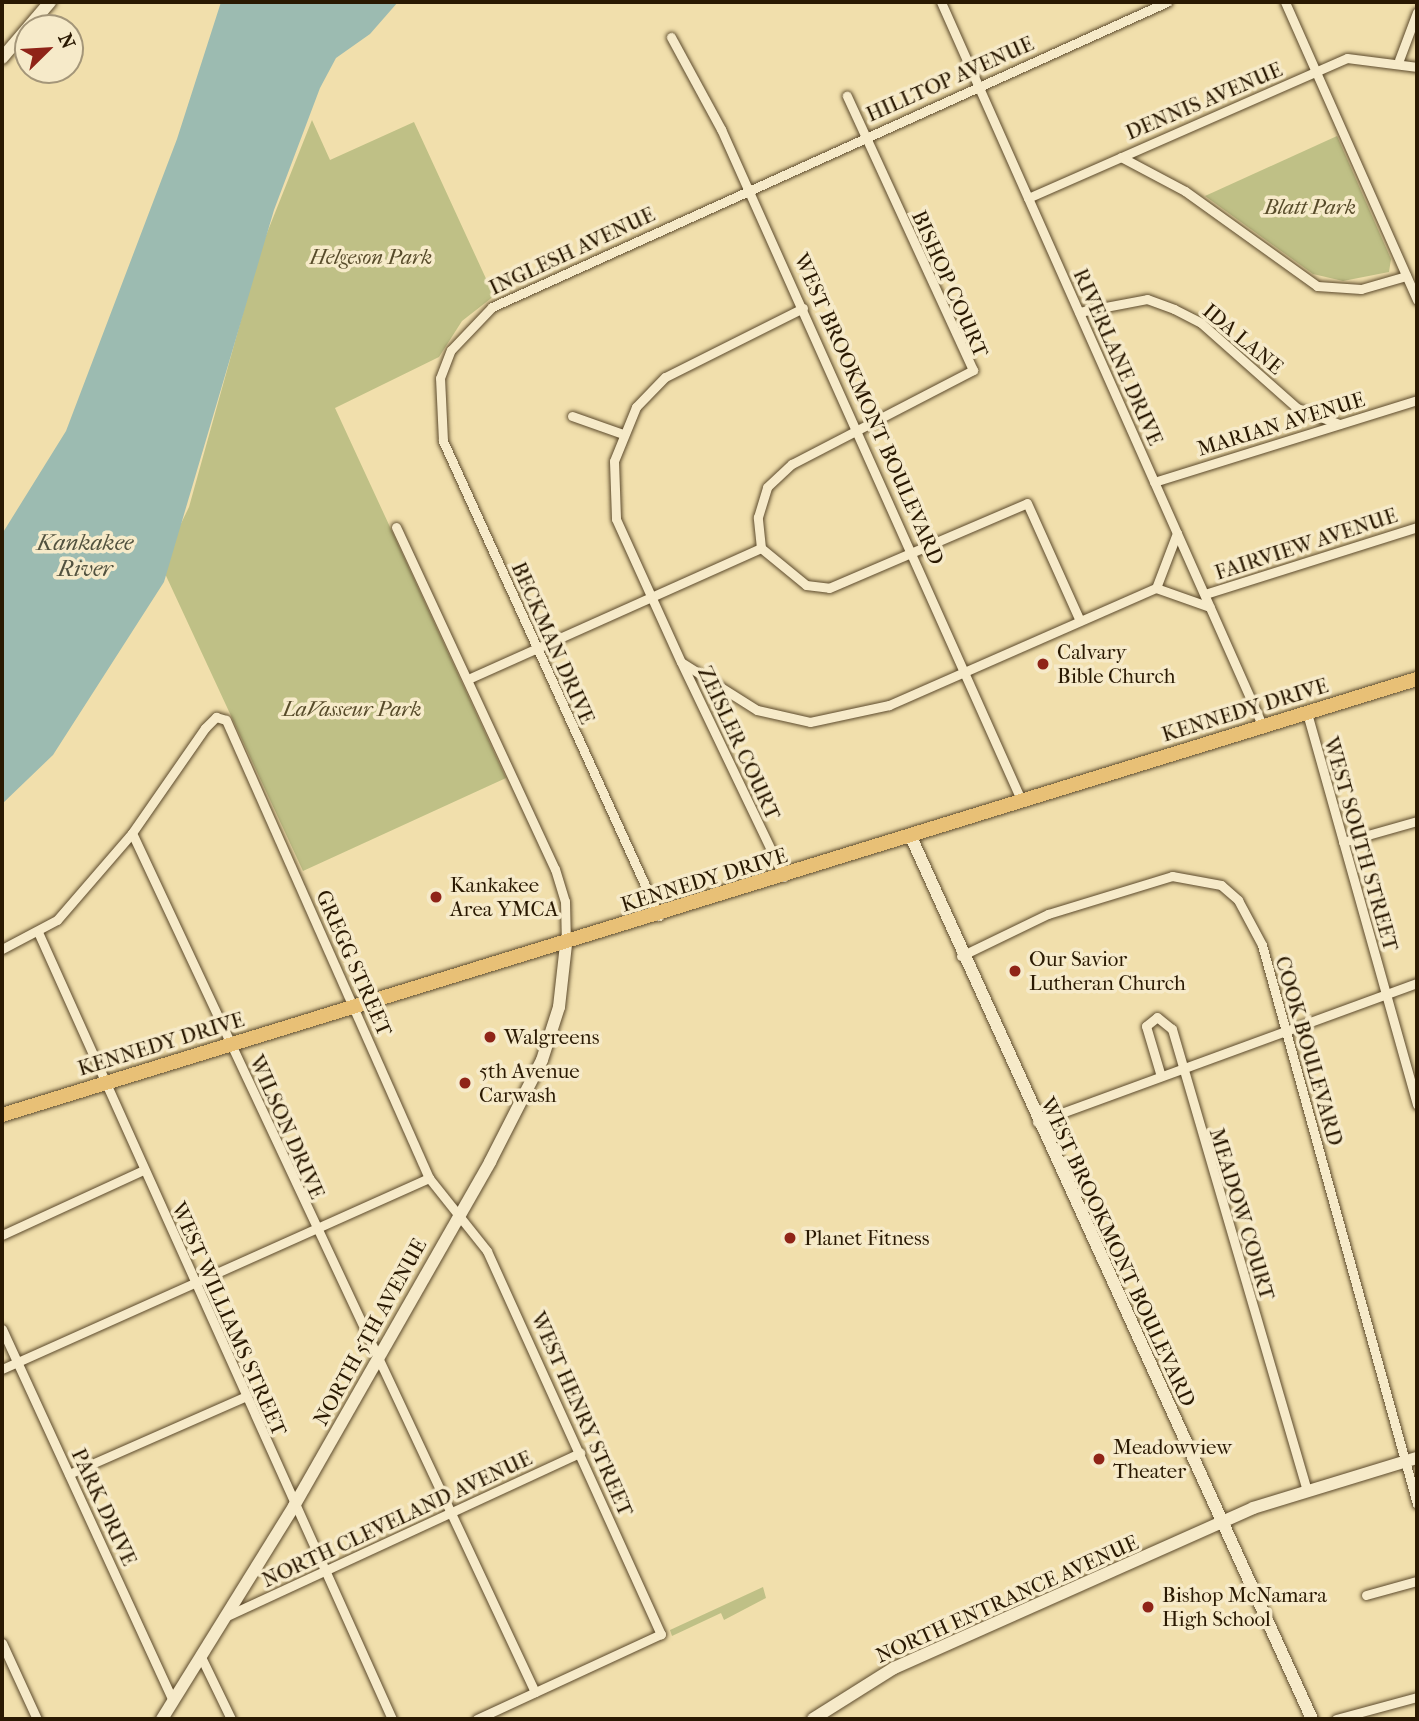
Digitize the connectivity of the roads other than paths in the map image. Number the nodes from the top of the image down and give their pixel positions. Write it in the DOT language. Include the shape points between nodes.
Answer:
graph roads {
  1 [pos="50,2"];
  2 [pos="941,2"];
  3 [pos="1167,2"];
  4 [pos="1284,2"];
  5 [pos="1417,12"];
  6 [pos="671,37"];
  7 [pos="2,58"];
  8 [pos="1399,60"];
  9 [pos="1417,67"];
  10 [pos="1316,72"];
  11 [pos="978,85"];
  12 [pos="847,96"];
  13 [pos="864,136"];
  14 [pos="1121,156"];
  15 [pos="749,190"];
  16 [pos="1028,198"];
  17 [pos="1406,276"];
  18 [pos="1417,300"];
  19 [pos="803,308"];
  20 [pos="1079,312"];
  21 [pos="440,378"];
  22 [pos="1417,400"];
  23 [pos="572,416"];
  24 [pos="1339,424"];
  25 [pos="858,429"];
  26 [pos="623,434"];
  27 [pos="1154,482"];
  28 [pos="396,527"];
  29 [pos="1417,527"];
  30 [pos="1177,533"];
  31 [pos="761,548"];
  32 [pos="912,551"];
  33 [pos="1156,588"];
  34 [pos="1205,594"];
  35 [pos="650,597"];
  36 [pos="1210,607"];
  37 [pos="1080,621"];
  38 [pos="536,647"];
  39 [pos="681,662"];
  40 [pos="967,671"];
  41 [pos="468,679"];
  42 [pos="1417,679"];
  43 [pos="1307,713"];
  44 [pos="1264,727"];
  45 [pos="1022,802"];
  46 [pos="1417,821"];
  47 [pos="132,832"];
  48 [pos="911,837"];
  49 [pos="1343,842"];
  50 [pos="784,877"];
  51 [pos="659,916"];
  52 [pos="38,932"];
  53 [pos="566,945"];
  54 [pos="2,949"];
  55 [pos="961,956"];
  56 [pos="1417,984"];
  57 [pos="1385,993"];
  58 [pos="355,1005"];
  59 [pos="1285,1027"];
  60 [pos="230,1045"];
  61 [pos="1180,1065"];
  62 [pos="1160,1073"];
  63 [pos="104,1083"];
  64 [pos="1417,1105"];
  65 [pos="2,1115"];
  66 [pos="1037,1122"];
  67 [pos="143,1170"];
  68 [pos="429,1178"];
  69 [pos="459,1214"];
  70 [pos="314,1231"];
  71 [pos="2,1235"];
  72 [pos="193,1283"];
  73 [pos="2,1329"];
  74 [pos="378,1356"];
  75 [pos="17,1362"];
  76 [pos="2,1369"];
  77 [pos="244,1397"];
  78 [pos="580,1453"];
  79 [pos="1417,1458"];
  80 [pos="1404,1461"];
  81 [pos="69,1474"];
  82 [pos="1307,1490"];
  83 [pos="1417,1504"];
  84 [pos="294,1506"];
  85 [pos="452,1513"];
  86 [pos="1221,1522"];
  87 [pos="325,1572"];
  88 [pos="1417,1581"];
  89 [pos="1366,1595"];
  90 [pos="229,1615"];
  91 [pos="2,1643"];
  92 [pos="202,1659"];
  93 [pos="535,1692"];
  94 [pos="1417,1697"];
  95 [pos="173,1700"];
  96 [pos="37,1719"];
  97 [pos="162,1719"];
  98 [pos="231,1719"];
  99 [pos="392,1719"];
  100 [pos="477,1719"];
  101 [pos="813,1719"];
  102 [pos="1312,1719"];
  103 [pos="1336,1719"];
  1 -- 7 [label="main road"];
  2 -- 11 [label="street, RIVERLANE DRIVE"];
  3 -- 11 [label="street, HILLTOP AVENUE"];
  4 -- 10 [label="street"];
  5 -- 8 [label="street"];
  6 -- 15 [label="street, WEST BROOKMONT BOULEVARD"];
  8 -- 9 [label="street, DENNIS AVENUE"];
  8 -- 10 [label="street, DENNIS AVENUE" via="1347,58"];
  10 -- 14 [label="street, DENNIS AVENUE"];
  10 -- 17 [label="street"];
  11 -- 13 [label="street, HILLTOP AVENUE"];
  11 -- 16 [label="street, RIVERLANE DRIVE"];
  12 -- 13 [label="street, BISHOP COURT"];
  13 -- 15 [label="street, HILLTOP AVENUE"];
  13 -- 25 [label="street, BISHOP COURT" via="973,370"];
  14 -- 16 [label="street, DENNIS AVENUE"];
  14 -- 17 [label="street" via="1163,177 1317,286 1361,289"];
  15 -- 19 [label="street, WEST BROOKMONT BOULEVARD"];
  15 -- 21 [label="street, INGLESH AVENUE" via="492,307 467,326"];
  16 -- 20 [label="street, RIVERLANE DRIVE"];
  17 -- 18 [label="street"];
  19 -- 25 [label="street, WEST BROOKMONT BOULEVARD"];
  19 -- 26 [label="street" via="665,377"];
  20 -- 24 [label="street, IDA LANE" via="1147,299 1174,309 1201,323 1297,408"];
  20 -- 27 [label="street, RIVERLANE DRIVE"];
  21 -- 38 [label="street, BECKMAN DRIVE" via="443,441"];
  22 -- 24 [label="street, MARIAN AVENUE"];
  23 -- 26 [label="street"];
  24 -- 27 [label="street, MARIAN AVENUE"];
  25 -- 31 [label="street" via="792,464 767,487 758,517"];
  25 -- 32 [label="street, WEST BROOKMONT BOULEVARD"];
  26 -- 35 [label="street, ZEISLER COURT" via="614,461 616,519"];
  27 -- 30 [label="street, RIVERLANE DRIVE"];
  28 -- 41 [label="street"];
  29 -- 34 [label="street, FAIRVIEW AVENUE"];
  30 -- 33 [label="street"];
  30 -- 34 [label="street, RIVERLANE DRIVE"];
  31 -- 32 [label="street" via="806,585 829,588"];
  31 -- 35 [label="street"];
  32 -- 37 [label="street" via="1027,503"];
  32 -- 40 [label="street, WEST BROOKMONT BOULEVARD"];
  33 -- 36 [label="street, FAIRVIEW AVENUE"];
  33 -- 37 [label="street"];
  34 -- 36 [label="street, RIVERLANE DRIVE"];
  35 -- 38 [label="street"];
  35 -- 39 [label="street, ZEISLER COURT"];
  36 -- 44 [label="street, RIVERLANE DRIVE"];
  37 -- 40 [label="street"];
  38 -- 41 [label="street"];
  38 -- 51 [label="street, BECKMAN DRIVE"];
  39 -- 40 [label="street" via="757,710 810,722 889,705"];
  39 -- 50 [label="street, ZEISLER COURT"];
  40 -- 45 [label="street, WEST BROOKMONT BOULEVARD"];
  41 -- 53 [label="street" via="562,885"];
  42 -- 43 [label="main road, KENNEDY DRIVE"];
  43 -- 44 [label="main road, KENNEDY DRIVE"];
  43 -- 49 [label="street, WEST SOUTH STREET"];
  44 -- 45 [label="main road, KENNEDY DRIVE"];
  45 -- 48 [label="main road, KENNEDY DRIVE"];
  46 -- 49 [label="street"];
  47 -- 52 [label="street" via="88,887"];
  47 -- 58 [label="street, GREGG STREET" via="205,728 216,717 226,720"];
  47 -- 60 [label="street, WILSON DRIVE"];
  48 -- 50 [label="main road, KENNEDY DRIVE"];
  48 -- 55 [label="main road, WEST BROOKMONT BOULEVARD"];
  49 -- 57 [label="street, WEST SOUTH STREET"];
  50 -- 51 [label="main road, KENNEDY DRIVE"];
  51 -- 53 [label="main road, KENNEDY DRIVE"];
  52 -- 54 [label="street"];
  52 -- 63 [label="street, WEST WILLIAMS STREET"];
  53 -- 58 [label="main road, KENNEDY DRIVE"];
  53 -- 69 [label="main road, NORTH 5TH AVENUE" via="559,1007 542,1060"];
  55 -- 59 [label="street, COOK BOULEVARD" via="1106,893 1172,876 1197,879 1221,885 1251,921"];
  55 -- 66 [label="main road, WEST BROOKMONT BOULEVARD"];
  56 -- 57 [label="street"];
  57 -- 59 [label="street"];
  57 -- 64 [label="street, WEST SOUTH STREET"];
  58 -- 60 [label="main road, KENNEDY DRIVE"];
  58 -- 68 [label="street, GREGG STREET"];
  59 -- 61 [label="street"];
  59 -- 80 [label="street, COOK BOULEVARD"];
  60 -- 63 [label="main road, KENNEDY DRIVE"];
  60 -- 70 [label="street, WILSON DRIVE"];
  61 -- 62 [label="street"];
  61 -- 62 [label="street, MEADOW COURT" via="1172,1029 1157,1017 1146,1026"];
  61 -- 82 [label="street, MEADOW COURT"];
  62 -- 66 [label="street"];
  63 -- 65 [label="main road, KENNEDY DRIVE"];
  63 -- 67 [label="street, WEST WILLIAMS STREET"];
  66 -- 86 [label="main road, WEST BROOKMONT BOULEVARD"];
  67 -- 71 [label="street"];
  67 -- 72 [label="street, WEST WILLIAMS STREET"];
  68 -- 69 [label="street, GREGG STREET"];
  68 -- 70 [label="street"];
  69 -- 74 [label="main road, NORTH 5TH AVENUE"];
  69 -- 78 [label="street, WEST HENRY STREET" via="487,1251"];
  70 -- 72 [label="street"];
  70 -- 74 [label="street, WILSON DRIVE"];
  72 -- 75 [label="street"];
  72 -- 77 [label="street, WEST WILLIAMS STREET"];
  73 -- 75 [label="street, PARK DRIVE"];
  74 -- 84 [label="main road, NORTH 5TH AVENUE"];
  74 -- 85 [label="street, WILSON DRIVE"];
  75 -- 76 [label="street"];
  75 -- 81 [label="street, PARK DRIVE"];
  77 -- 81 [label="street"];
  77 -- 84 [label="street, WEST WILLIAMS STREET"];
  78 -- 85 [label="street, NORTH CLEVELAND AVENUE"];
  78 -- 93 [label="street, WEST HENRY STREET" via="661,1634"];
  79 -- 80 [label="main road, NORTH ENTRANCE AVENUE"];
  80 -- 82 [label="main road, NORTH ENTRANCE AVENUE"];
  80 -- 83 [label="street, COOK BOULEVARD"];
  81 -- 95 [label="street, PARK DRIVE"];
  82 -- 86 [label="main road, NORTH ENTRANCE AVENUE"];
  84 -- 87 [label="street, WEST WILLIAMS STREET"];
  84 -- 90 [label="main road, NORTH 5TH AVENUE"];
  85 -- 87 [label="street, NORTH CLEVELAND AVENUE"];
  85 -- 93 [label="street, WILSON DRIVE"];
  86 -- 101 [label="main road, NORTH ENTRANCE AVENUE" via="894,1668"];
  86 -- 102 [label="main road, WEST BROOKMONT BOULEVARD"];
  87 -- 90 [label="street, NORTH CLEVELAND AVENUE"];
  87 -- 99 [label="street, WEST WILLIAMS STREET"];
  88 -- 89 [label="street"];
  90 -- 92 [label="main road, NORTH 5TH AVENUE"];
  91 -- 96 [label="street"];
  92 -- 95 [label="main road, NORTH 5TH AVENUE"];
  92 -- 98 [label="street"];
  93 -- 100 [label="street"];
  94 -- 103 [label="street"];
  95 -- 97 [label="main road, NORTH 5TH AVENUE"];
}
